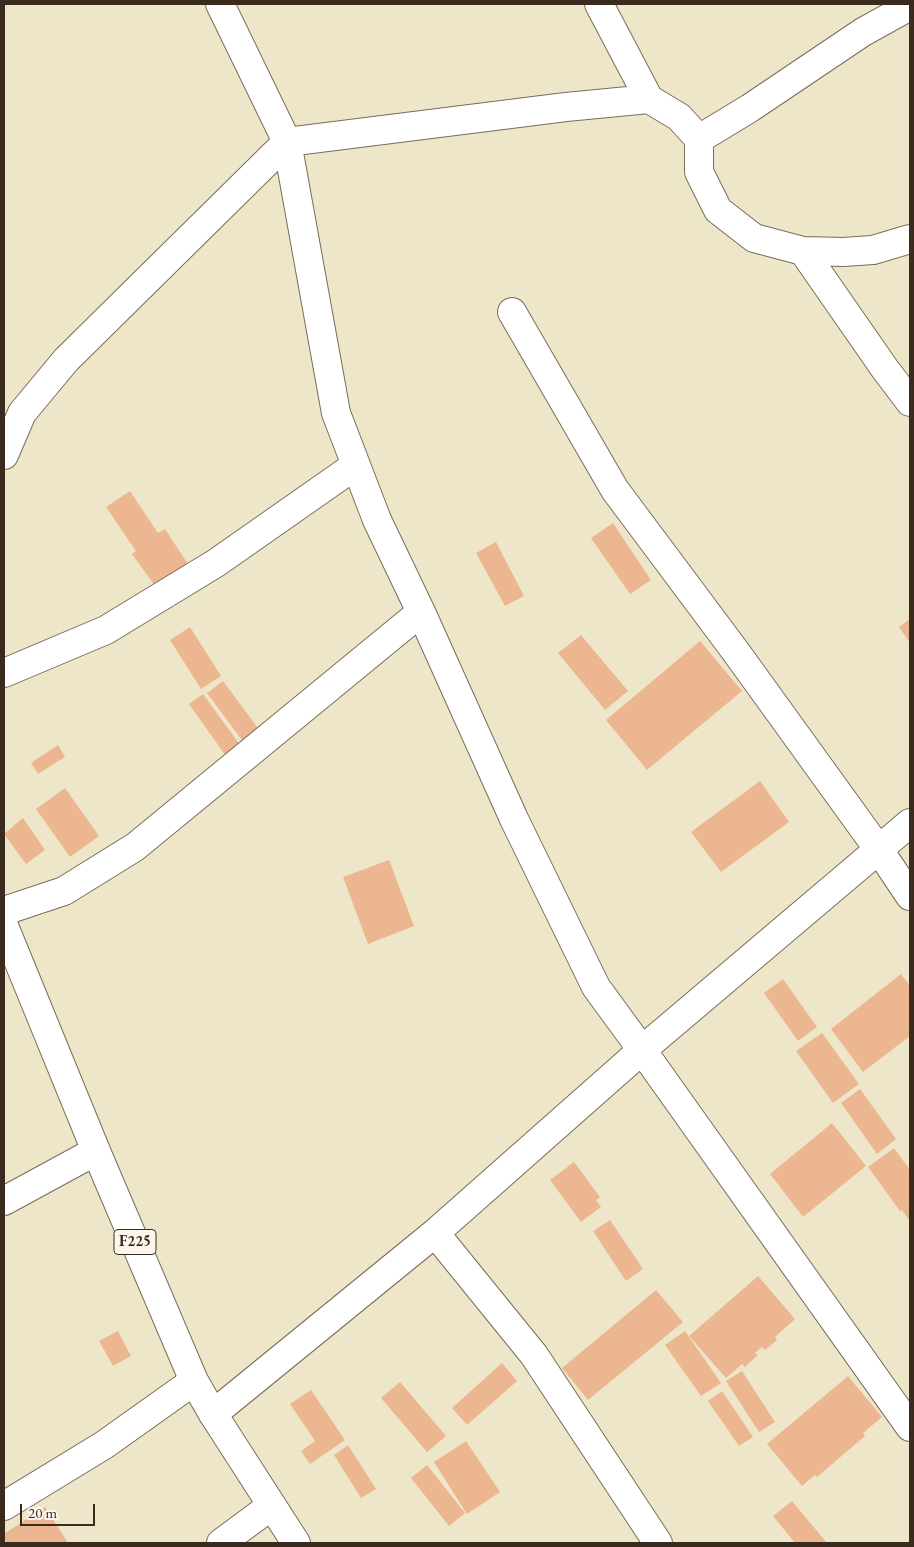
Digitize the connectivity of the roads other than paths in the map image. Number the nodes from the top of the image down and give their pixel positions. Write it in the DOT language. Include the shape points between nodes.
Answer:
graph roads {
  1 [pos="220,4"];
  2 [pos="599,4"];
  3 [pos="910,6"];
  4 [pos="649,99"];
  5 [pos="699,139"];
  6 [pos="287,142"];
  7 [pos="910,239"];
  8 [pos="802,252"];
  9 [pos="512,312"];
  10 [pos="910,402"];
  11 [pos="4,455"];
  12 [pos="356,466"];
  13 [pos="421,612"];
  14 [pos="4,673"];
  15 [pos="910,823"];
  16 [pos="879,850"];
  17 [pos="910,896"];
  18 [pos="4,911"];
  19 [pos="4,926"];
  20 [pos="642,1050"];
  21 [pos="96,1151"];
  22 [pos="4,1201"];
  23 [pos="435,1233"];
  24 [pos="194,1381"];
  25 [pos="213,1414"];
  26 [pos="910,1427"];
  27 [pos="4,1506"];
  28 [pos="271,1506"];
  29 [pos="221,1543"];
  30 [pos="296,1543"];
  31 [pos="658,1543"];
  1 -- 6 [label="street"];
  2 -- 4 [label="street"];
  3 -- 5 [label="street" via="863,32"];
  4 -- 5 [label="street" via="679,117"];
  4 -- 6 [label="street"];
  5 -- 8 [label="street" via="699,172 718,210 754,238"];
  6 -- 11 [label="street" via="66,360 22,413"];
  6 -- 12 [label="street" via="336,413"];
  7 -- 8 [label="street" via="873,250"];
  8 -- 10 [label="street"];
  9 -- 16 [label="street" via="615,490"];
  12 -- 13 [label="street" via="377,520"];
  12 -- 14 [label="street" via="216,563 106,630"];
  13 -- 18 [label="street" via="135,847 64,891"];
  13 -- 20 [label="street" via="514,819 596,987"];
  15 -- 16 [label="street"];
  16 -- 17 [label="street"];
  16 -- 20 [label="street"];
  19 -- 21 [label="street, F225"];
  20 -- 23 [label="street"];
  20 -- 26 [label="street"];
  21 -- 22 [label="street"];
  21 -- 24 [label="street, F225"];
  23 -- 25 [label="street"];
  23 -- 31 [label="street" via="534,1355"];
  24 -- 25 [label="street, F225"];
  24 -- 27 [label="street" via="104,1445"];
  25 -- 28 [label="street, F225"];
  28 -- 29 [label="street"];
  28 -- 30 [label="street, F225"];
}
